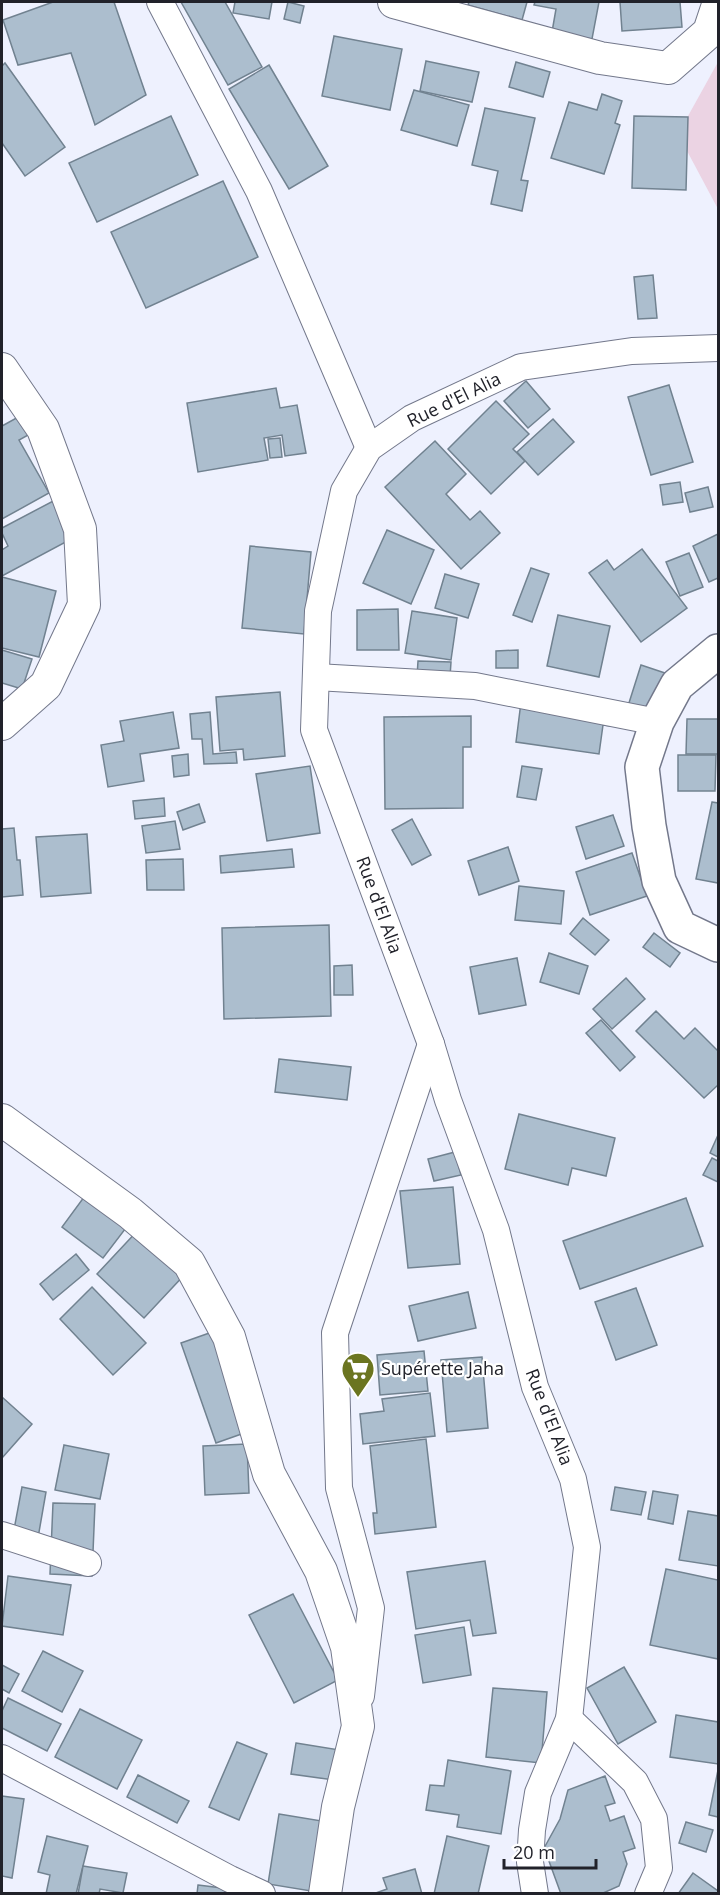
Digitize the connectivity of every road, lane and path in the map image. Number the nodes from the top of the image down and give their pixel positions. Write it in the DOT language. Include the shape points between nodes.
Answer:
graph roads {
  1 [pos="160,2"];
  2 [pos="394,2"];
  3 [pos="718,5"];
  4 [pos="718,348"];
  5 [pos="2,369"];
  6 [pos="369,448"];
  7 [pos="718,651"];
  8 [pos="316,677"];
  9 [pos="657,722"];
  10 [pos="2,724"];
  11 [pos="718,945"];
  12 [pos="430,1044"];
  13 [pos="2,1120"];
  14 [pos="2,1535"];
  15 [pos="88,1563"];
  16 [pos="569,1719"];
  17 [pos="358,1726"];
  18 [pos="2,1758"];
  19 [pos="262,1893"];
  20 [pos="325,1893"];
  21 [pos="535,1893"];
  22 [pos="648,1893"];
  1 -- 6 [label="street" via="259,191"];
  2 -- 3 [label="street" via="600,58 668,68 709,32"];
  4 -- 6 [label="street, Rue d'El Alia" via="632,351 521,367 412,418"];
  5 -- 10 [label="street" via="43,429 80,529 84,605 46,685"];
  6 -- 8 [label="street, Rue d'El Alia" via="344,491 318,611"];
  7 -- 9 [label="main road" via="677,686"];
  8 -- 9 [label="street" via="475,686"];
  8 -- 12 [label="street, Rue d'El Alia" via="314,730"];
  9 -- 11 [label="main road" via="642,767 658,881 680,927"];
  12 -- 16 [label="street, Rue d'El Alia" via="496,1230 535,1387 573,1479 587,1546"];
  12 -- 17 [label="street" via="335,1333 339,1488 371,1608"];
  13 -- 17 [label="street" via="130,1213 189,1263 229,1337 269,1474 321,1571 347,1647"];
  14 -- 15 [label="street"];
  16 -- 21 [label="street, Rue d'El Alia" via="538,1793 530,1862"];
  16 -- 22 [label="street" via="635,1782 654,1819 659,1868"];
  17 -- 20 [label="street" via="338,1807"];
  18 -- 19 [label="street"];
}
